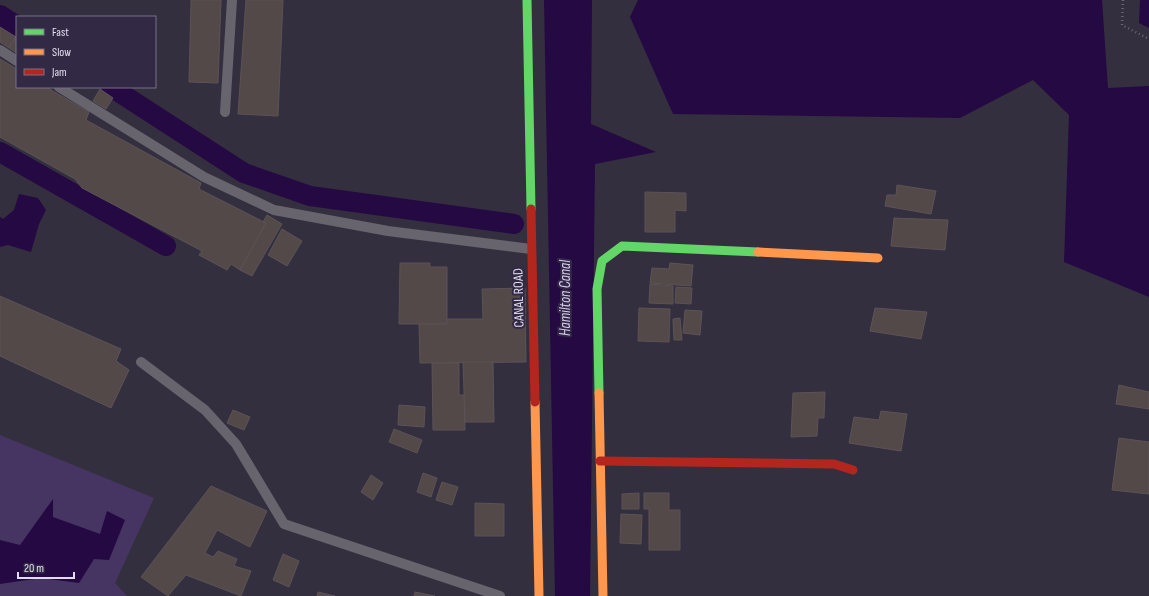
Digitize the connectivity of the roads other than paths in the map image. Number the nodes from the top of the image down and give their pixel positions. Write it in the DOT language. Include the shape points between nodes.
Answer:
graph roads {
  1 [pos="232,0"];
  2 [pos="527,0"];
  3 [pos="0,50"];
  4 [pos="16,60"];
  5 [pos="61,88"];
  6 [pos="224,112"];
  7 [pos="531,249"];
  8 [pos="878,258"];
  9 [pos="141,362"];
  10 [pos="600,461"];
  11 [pos="853,470"];
  12 [pos="500,596"];
  13 [pos="539,596"];
  14 [pos="603,596"];
  1 -- 6 [label="lane"];
  2 -- 7 [label="street, CANAL ROAD"];
  3 -- 4 [label="lane"];
  5 -- 7 [label="lane" via="204,177 274,210 388,231"];
  7 -- 13 [label="street, CANAL ROAD"];
  8 -- 10 [label="street" via="622,246 602,261 597,290"];
  9 -- 12 [label="lane" via="205,410 236,444 284,524"];
  10 -- 11 [label="street" via="834,464"];
  10 -- 14 [label="street"];
}
